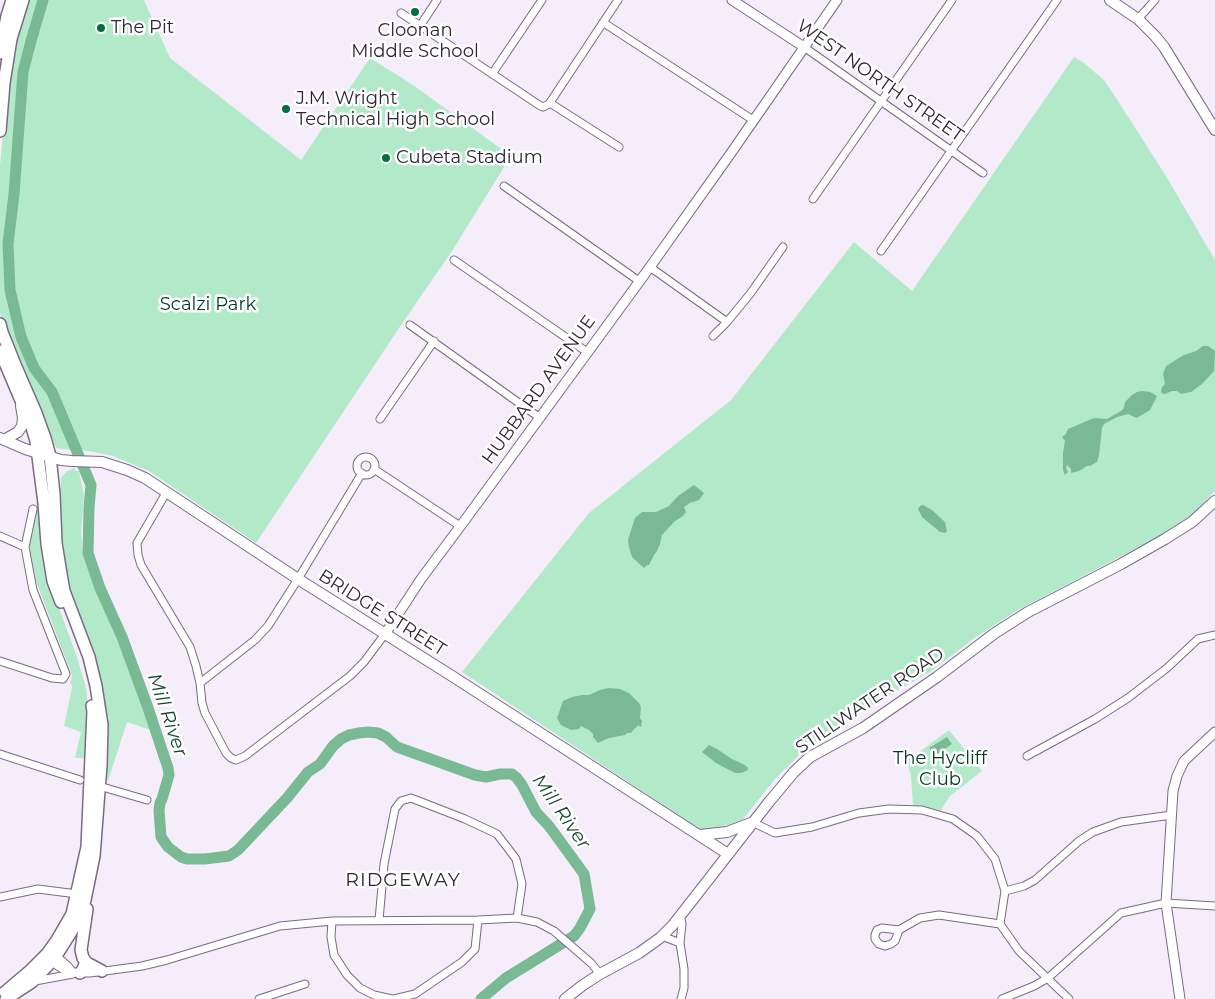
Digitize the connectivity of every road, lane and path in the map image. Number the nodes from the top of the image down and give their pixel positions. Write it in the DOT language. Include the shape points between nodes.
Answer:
graph roads {
  1 [pos="5,0"];
  2 [pos="12,0"];
  3 [pos="23,0"];
  4 [pos="437,0"];
  5 [pos="542,0"];
  6 [pos="618,0"];
  7 [pos="732,0"];
  8 [pos="837,0"];
  9 [pos="952,0"];
  10 [pos="1057,0"];
  11 [pos="1110,0"];
  12 [pos="1155,0"];
  13 [pos="401,13"];
  14 [pos="0,18"];
  15 [pos="1138,19"];
  16 [pos="604,22"];
  17 [pos="420,26"];
  18 [pos="804,47"];
  19 [pos="0,53"];
  20 [pos="492,74"];
  21 [pos="881,101"];
  22 [pos="550,103"];
  23 [pos="754,120"];
  24 [pos="1214,126"];
  25 [pos="0,131"];
  26 [pos="618,147"];
  27 [pos="951,151"];
  28 [pos="983,173"];
  29 [pos="504,186"];
  30 [pos="813,199"];
  31 [pos="783,247"];
  32 [pos="881,251"];
  33 [pos="454,260"];
  34 [pos="650,267"];
  35 [pos="639,281"];
  36 [pos="727,322"];
  37 [pos="0,324"];
  38 [pos="410,325"];
  39 [pos="712,336"];
  40 [pos="434,341"];
  41 [pos="0,352"];
  42 [pos="587,352"];
  43 [pos="19,397"];
  44 [pos="540,418"];
  45 [pos="380,419"];
  46 [pos="2,439"];
  47 [pos="38,453"];
  48 [pos="50,456"];
  49 [pos="374,469"];
  50 [pos="362,473"];
  51 [pos="166,493"];
  52 [pos="1215,501"];
  53 [pos="33,509"];
  54 [pos="460,526"];
  55 [pos="0,536"];
  56 [pos="25,547"];
  57 [pos="298,579"];
  58 [pos="385,634"];
  59 [pos="1215,635"];
  60 [pos="0,661"];
  61 [pos="200,683"];
  62 [pos="1215,732"];
  63 [pos="0,754"];
  64 [pos="1027,756"];
  65 [pos="80,780"];
  66 [pos="99,786"];
  67 [pos="147,800"];
  68 [pos="1172,815"];
  69 [pos="752,822"];
  70 [pos="699,835"];
  71 [pos="728,854"];
  72 [pos="1005,891"];
  73 [pos="0,896"];
  74 [pos="81,897"];
  75 [pos="1166,903"];
  76 [pos="1215,906"];
  77 [pos="680,915"];
  78 [pos="517,918"];
  79 [pos="379,920"];
  80 [pos="478,920"];
  81 [pos="332,922"];
  82 [pos="1000,924"];
  83 [pos="899,930"];
  84 [pos="662,936"];
  85 [pos="680,943"];
  86 [pos="51,956"];
  87 [pos="86,962"];
  88 [pos="102,971"];
  89 [pos="76,973"];
  90 [pos="600,974"];
  91 [pos="1048,978"];
  92 [pos="32,982"];
  93 [pos="304,984"];
  94 [pos="0,995"];
  95 [pos="273,997"];
  96 [pos="6,999"];
  97 [pos="260,999"];
  98 [pos="393,999"];
  99 [pos="565,999"];
  100 [pos="680,999"];
  101 [pos="1002,999"];
  102 [pos="1069,999"];
  103 [pos="1180,999"];
  1 -- 14 [label="main road"];
  2 -- 19 [label="main road"];
  3 -- 25 [label="main road" via="11,39"];
  4 -- 17 [label="street"];
  5 -- 20 [label="street"];
  6 -- 16 [label="street"];
  7 -- 18 [label="street, WEST NORTH STREET"];
  8 -- 18 [label="street, HUBBARD AVENUE"];
  9 -- 21 [label="street"];
  10 -- 27 [label="street"];
  11 -- 15 [label="main road"];
  12 -- 15 [label="street"];
  13 -- 17 [label="street"];
  15 -- 24 [label="main road" via="1164,46"];
  16 -- 22 [label="street"];
  16 -- 23 [label="street"];
  17 -- 20 [label="street"];
  18 -- 21 [label="street, WEST NORTH STREET"];
  18 -- 23 [label="street, HUBBARD AVENUE"];
  20 -- 22 [label="street" via="541,106"];
  21 -- 27 [label="street, WEST NORTH STREET"];
  21 -- 30 [label="street"];
  22 -- 26 [label="street"];
  23 -- 34 [label="street, HUBBARD AVENUE"];
  27 -- 28 [label="street, WEST NORTH STREET"];
  27 -- 32 [label="street"];
  29 -- 35 [label="street"];
  31 -- 36 [label="street"];
  33 -- 42 [label="street"];
  34 -- 35 [label="street, HUBBARD AVENUE"];
  34 -- 36 [label="street"];
  35 -- 42 [label="street, HUBBARD AVENUE"];
  36 -- 39 [label="street"];
  37 -- 48 [label="main road"];
  38 -- 40 [label="street"];
  40 -- 44 [label="street"];
  40 -- 45 [label="street"];
  41 -- 43 [label="main road"];
  42 -- 44 [label="street, HUBBARD AVENUE"];
  43 -- 46 [label="main road, BRIDGE STREET" via="22,426 18,432"];
  43 -- 47 [label="main road"];
  44 -- 54 [label="street, HUBBARD AVENUE"];
  46 -- 47 [label="main road, BRIDGE STREET"];
  47 -- 48 [label="main road, BRIDGE STREET"];
  47 -- 74 [label="main road" via="53,581 80,652 93,711 87,848"];
  48 -- 51 [label="main road, BRIDGE STREET" via="102,462 145,478"];
  48 -- 66 [label="main road" via="56,543 64,591 89,657 102,725"];
  49 -- 50 [label="street" via="369,474"];
  49 -- 50 [label="street" via="373,460 364,457 358,463"];
  49 -- 54 [label="street"];
  50 -- 57 [label="street"];
  51 -- 57 [label="main road, BRIDGE STREET"];
  51 -- 61 [label="street" via="137,543 138,555 190,647"];
  52 -- 69 [label="main road, STILLWATER ROAD" via="1192,522 1165,539 1028,612 863,728 810,757"];
  53 -- 56 [label="street"];
  54 -- 58 [label="street, HUBBARD AVENUE" via="420,579"];
  55 -- 56 [label="street"];
  56 -- 60 [label="street" via="33,590 66,674 63,679 52,678"];
  57 -- 58 [label="main road, BRIDGE STREET"];
  57 -- 61 [label="street" via="268,626 255,640"];
  58 -- 61 [label="street, HUBBARD AVENUE" via="350,676 236,760 226,753 205,713"];
  58 -- 70 [label="main road, BRIDGE STREET"];
  59 -- 64 [label="street" via="1198,639 1168,668 1128,698"];
  62 -- 68 [label="street" via="1184,761 1173,791"];
  63 -- 65 [label="street"];
  66 -- 67 [label="street"];
  66 -- 74 [label="main road" via="94,856"];
  68 -- 72 [label="street" via="1121,822 1093,832 1036,880"];
  68 -- 75 [label="street"];
  69 -- 70 [label="main road" via="727,832"];
  69 -- 71 [label="main road, STILLWATER ROAD"];
  69 -- 72 [label="street" via="775,832 812,828 859,813 889,809 922,810 953,819 977,836 995,860"];
  70 -- 71 [label="main road, BRIDGE STREET"];
  71 -- 77 [label="main road, STILLWATER ROAD"];
  72 -- 82 [label="street"];
  73 -- 74 [label="street" via="38,889"];
  74 -- 86 [label="main road" via="78,921"];
  74 -- 87 [label="main road" via="87,911 81,950"];
  75 -- 76 [label="street"];
  75 -- 91 [label="street" via="1121,913"];
  75 -- 103 [label="street"];
  77 -- 84 [label="main road, STILLWATER ROAD"];
  77 -- 85 [label="street"];
  78 -- 79 [label="street" via="522,884 516,859 497,834 411,798 401,801 395,808 384,864"];
  78 -- 80 [label="street"];
  78 -- 90 [label="street" via="537,922 554,931"];
  79 -- 80 [label="street"];
  79 -- 81 [label="street"];
  80 -- 98 [label="street" via="475,949 462,962 415,994"];
  81 -- 88 [label="street" via="280,926 167,960"];
  81 -- 98 [label="street" via="334,955 347,975 360,988"];
  82 -- 83 [label="street" via="939,916 920,918"];
  82 -- 91 [label="street" via="1019,950"];
  84 -- 85 [label="street"];
  84 -- 90 [label="main road, STILLWATER ROAD"];
  85 -- 100 [label="street" via="684,969 684,988"];
  86 -- 89 [label="street"];
  86 -- 92 [label="main road"];
  86 -- 94 [label="main road"];
  87 -- 88 [label="main road"];
  87 -- 89 [label="main road" via="82,971"];
  88 -- 89 [label="street"];
  89 -- 92 [label="street"];
  90 -- 99 [label="main road, STILLWATER ROAD"];
  91 -- 101 [label="street"];
  91 -- 102 [label="street"];
  92 -- 96 [label="main road"];
  93 -- 95 [label="street"];
  95 -- 97 [label="street"];
}
